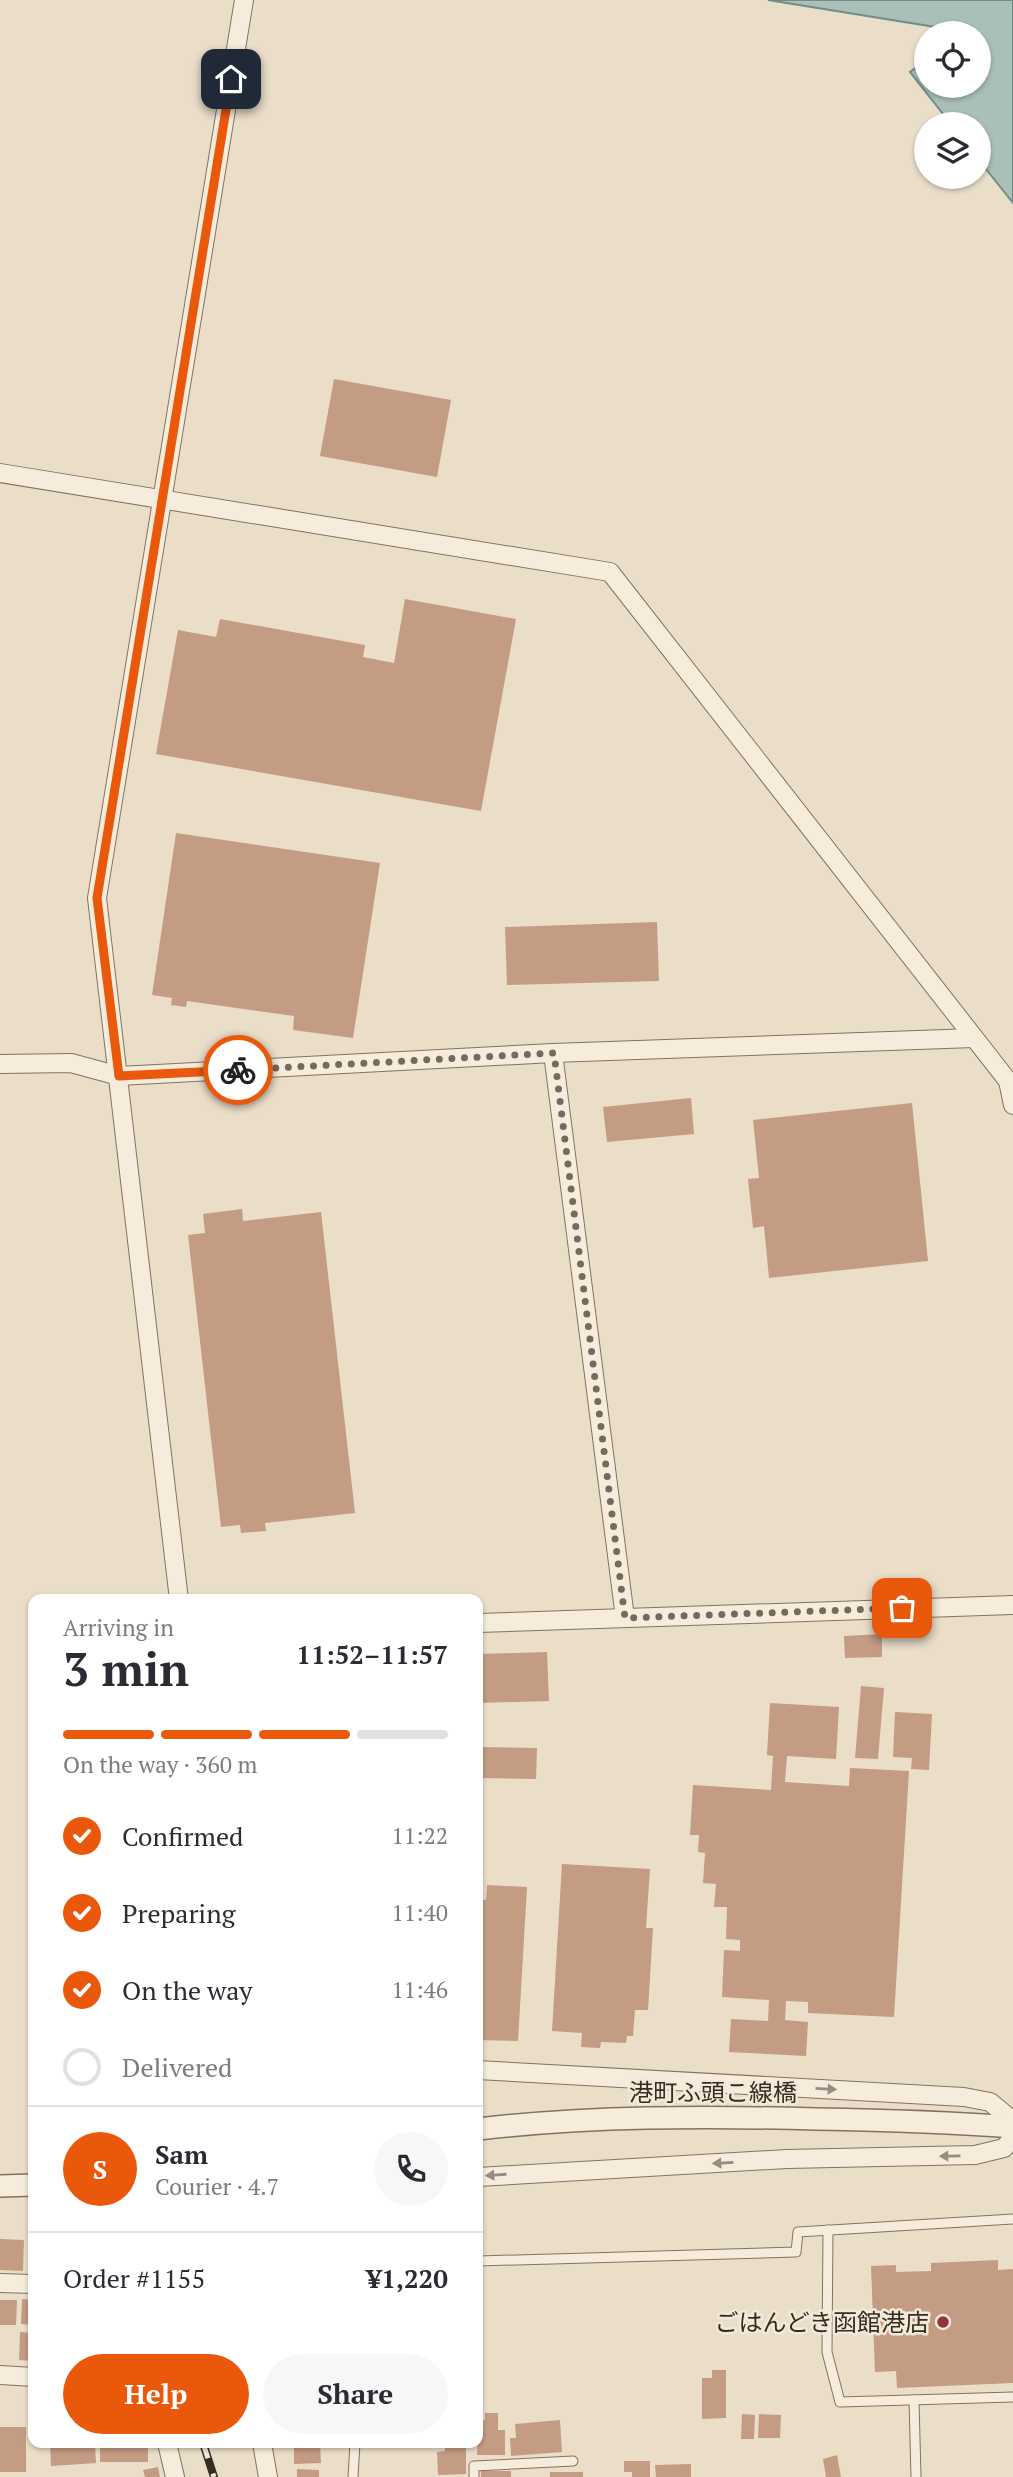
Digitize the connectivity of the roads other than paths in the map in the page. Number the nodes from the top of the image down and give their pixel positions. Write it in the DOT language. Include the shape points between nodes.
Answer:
graph roads {
  1 [pos="244,0"];
  2 [pos="0,473"];
  3 [pos="163,501"];
  4 [pos="974,1038"];
  5 [pos="554,1053"];
  6 [pos="0,1064"];
  7 [pos="119,1076"];
  8 [pos="1013,1105"];
  9 [pos="178,1594"];
  10 [pos="1013,1605"];
  11 [pos="625,1618"];
  12 [pos="483,1623"];
  13 [pos="483,2070"];
  14 [pos="1013,2121"];
  15 [pos="1013,2127"];
  16 [pos="483,2128"];
  17 [pos="1013,2138"];
  18 [pos="483,2177"];
  19 [pos="28,2185"];
  20 [pos="0,2186"];
  21 [pos="1013,2219"];
  22 [pos="828,2230"];
  23 [pos="483,2261"];
  24 [pos="0,2283"];
  25 [pos="28,2284"];
  26 [pos="0,2375"];
  27 [pos="28,2377"];
  28 [pos="1013,2397"];
  29 [pos="915,2400"];
  30 [pos="168,2448"];
  31 [pos="262,2448"];
  32 [pos="355,2448"];
  33 [pos="573,2461"];
  34 [pos="175,2477"];
  35 [pos="268,2477"];
  36 [pos="353,2477"];
  37 [pos="474,2477"];
  38 [pos="916,2477"];
  1 -- 3 [label="street"];
  2 -- 3 [label="street"];
  3 -- 4 [label="street" via="610,572"];
  3 -- 7 [label="street" via="97,898"];
  4 -- 5 [label="street"];
  4 -- 8 [label="street" via="1008,1081"];
  5 -- 7 [label="street"];
  5 -- 11 [label="street"];
  6 -- 7 [label="street" via="71,1063"];
  7 -- 9 [label="street"];
  10 -- 11 [label="street"];
  11 -- 12 [label="street"];
  13 -- 14 [label="street, one-way" via="964,2097 990,2102"];
  15 -- 16 [label="street, 港町ふ頭こ線橋" via="718,2116 630,2117"];
  17 -- 18 [label="street, one-way" via="1004,2148 975,2155 786,2159"];
  19 -- 20 [label="street"];
  21 -- 22 [label="lane"];
  22 -- 23 [label="lane" via="798,2232 796,2252"];
  22 -- 29 [label="lane" via="827,2352 840,2402"];
  24 -- 25 [label="street"];
  26 -- 27 [label="street"];
  28 -- 29 [label="lane"];
  29 -- 38 [label="lane"];
  30 -- 34 [label="street"];
  31 -- 35 [label="street"];
  32 -- 36 [label="lane"];
  33 -- 37 [label="lane" via="474,2466"];
}
